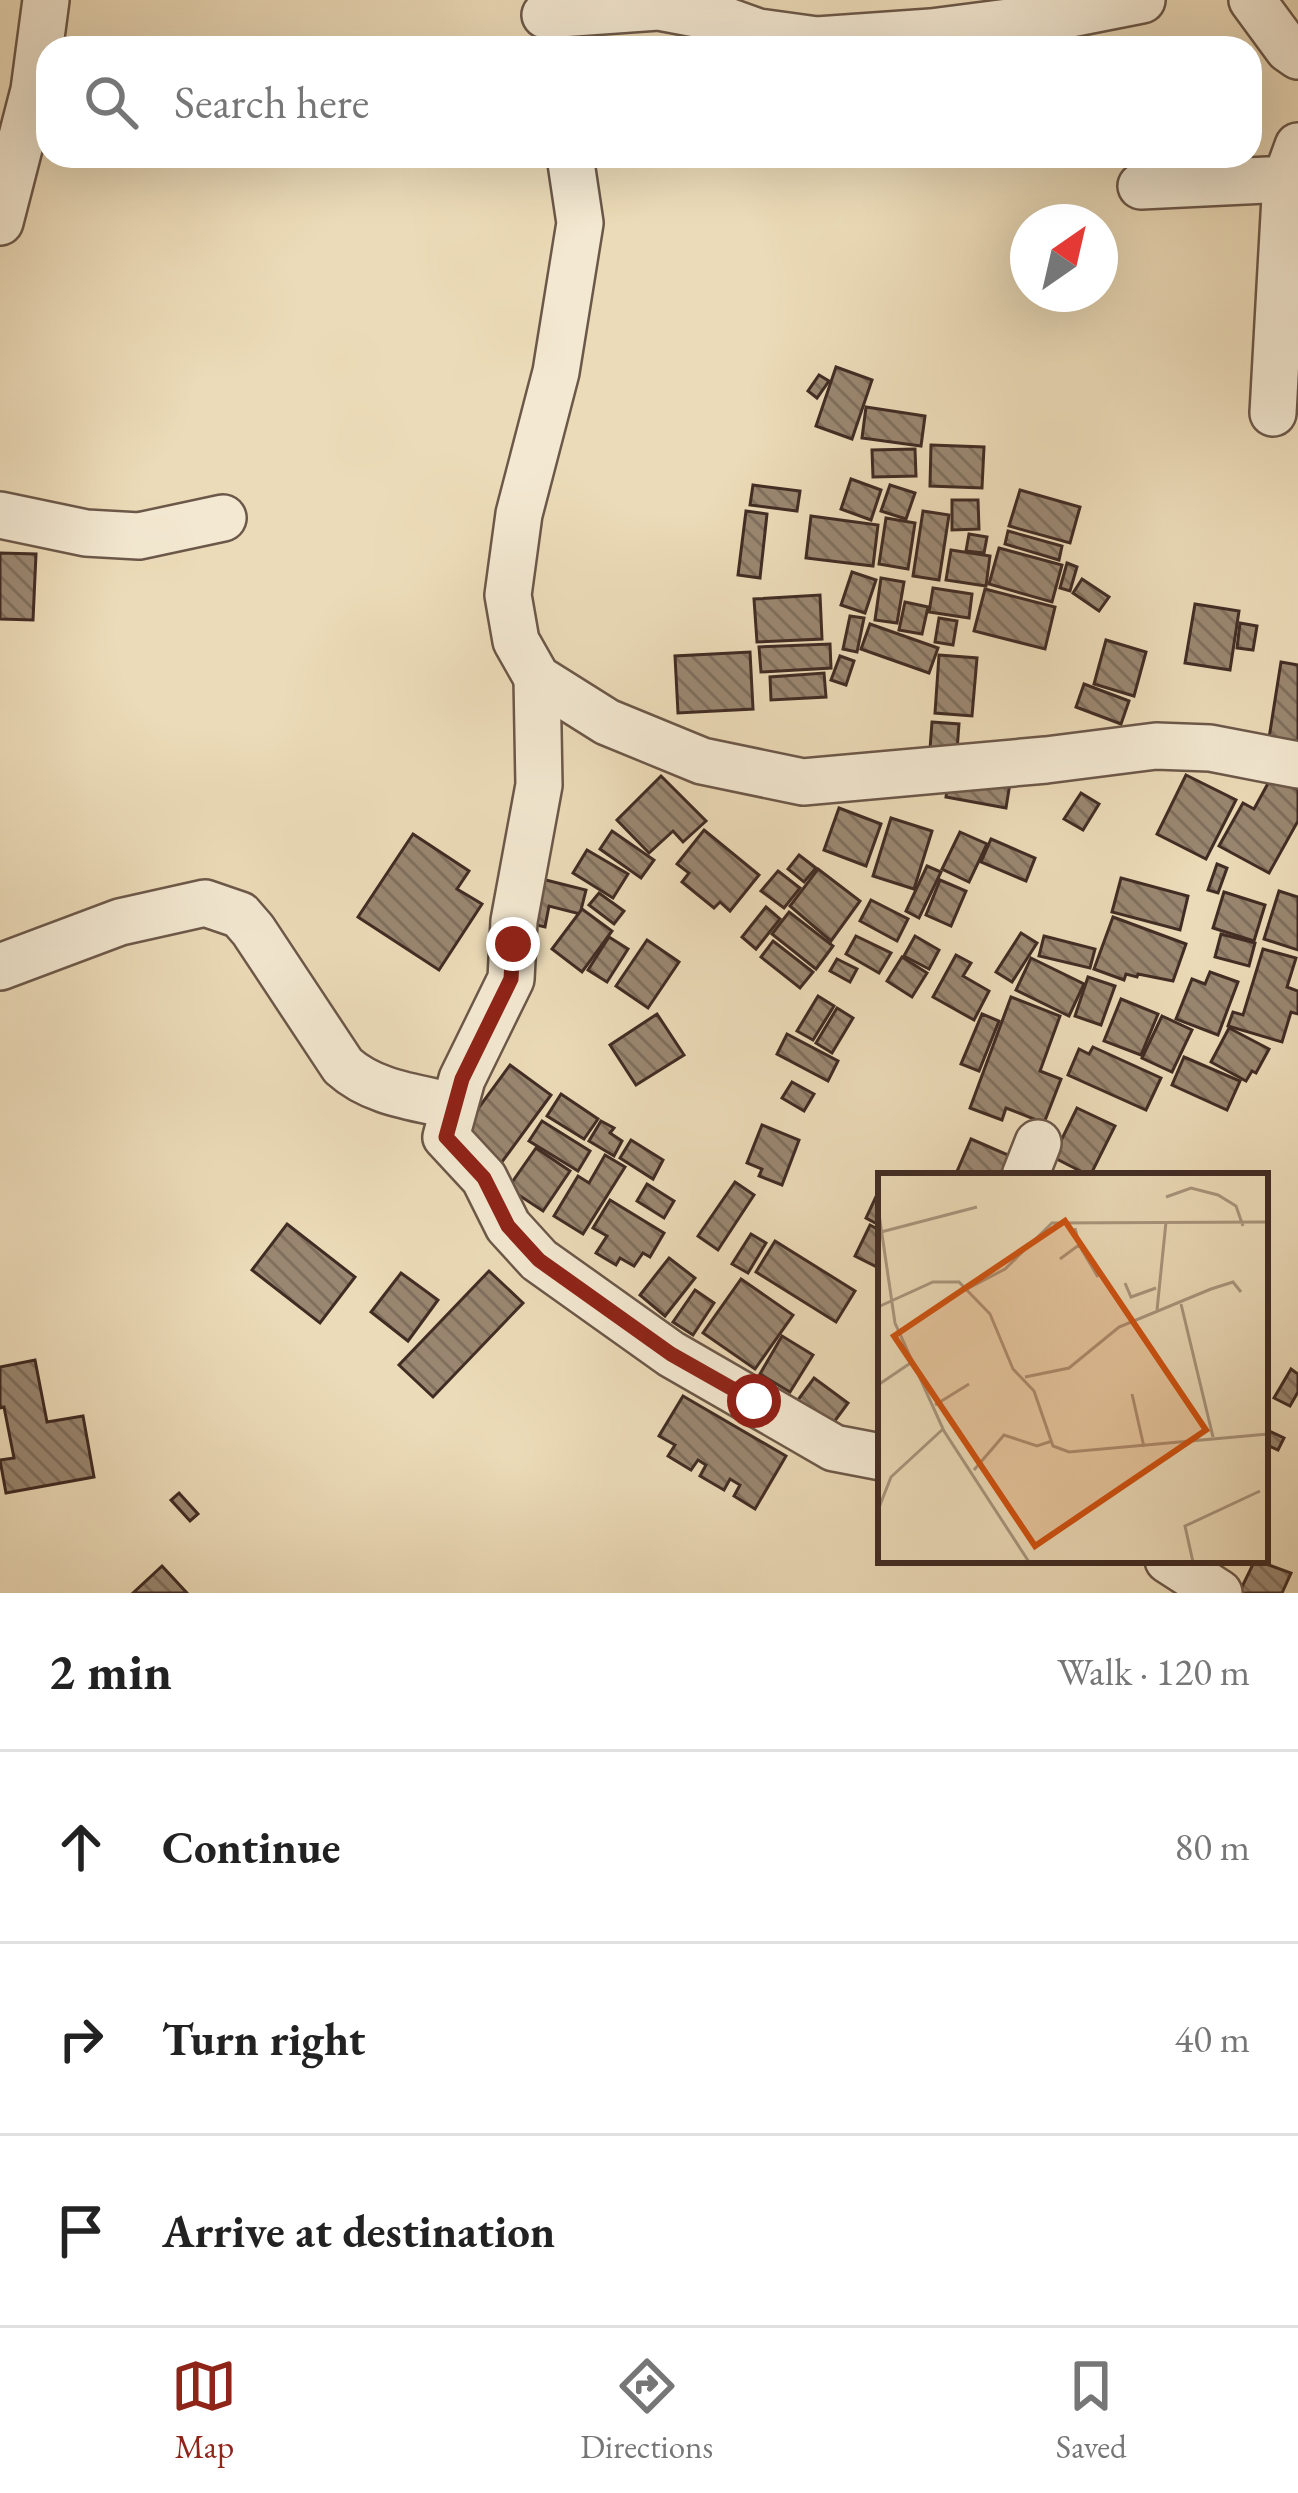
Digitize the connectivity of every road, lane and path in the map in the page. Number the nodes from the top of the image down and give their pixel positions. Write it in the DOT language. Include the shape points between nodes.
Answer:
graph roads {
  1 [pos="46,0"];
  2 [pos="1142,0"];
  3 [pos="1252,0"];
  4 [pos="546,21"];
  5 [pos="41,36"];
  6 [pos="788,36"];
  7 [pos="874,36"];
  8 [pos="1298,56"];
  9 [pos="36,75"];
  10 [pos="1292,162"];
  11 [pos="1262,167"];
  12 [pos="572,168"];
  13 [pos="1254,168"];
  14 [pos="1142,186"];
  15 [pos="1,209"];
  16 [pos="1273,413"];
  17 [pos="0,515"];
  18 [pos="223,518"];
  19 [pos="537,678"];
  20 [pos="1298,765"];
  21 [pos="0,967"];
  22 [pos="453,1106"];
  23 [pos="878,1456"];
  24 [pos="1173,1563"];
  25 [pos="1219,1593"];
  1 -- 5 [label="street"];
  2 -- 7 [label="street"];
  3 -- 8 [label="street"];
  4 -- 6 [label="street" via="658,7"];
  9 -- 15 [label="street"];
  10 -- 11 [label="street"];
  10 -- 16 [label="street"];
  12 -- 19 [label="street" via="580,223 508,595 516,641"];
  13 -- 14 [label="street"];
  17 -- 18 [label="street" via="139,536"];
  19 -- 20 [label="street" via="608,722 702,761 803,782 1156,746"];
  19 -- 22 [label="street" via="539,785 511,979"];
  21 -- 22 [label="street" via="120,922 224,906 253,930 343,1066 376,1088"];
  22 -- 23 [label="street" via="446,1137 539,1260 671,1354 834,1448"];
  24 -- 25 [label="street"];
}
